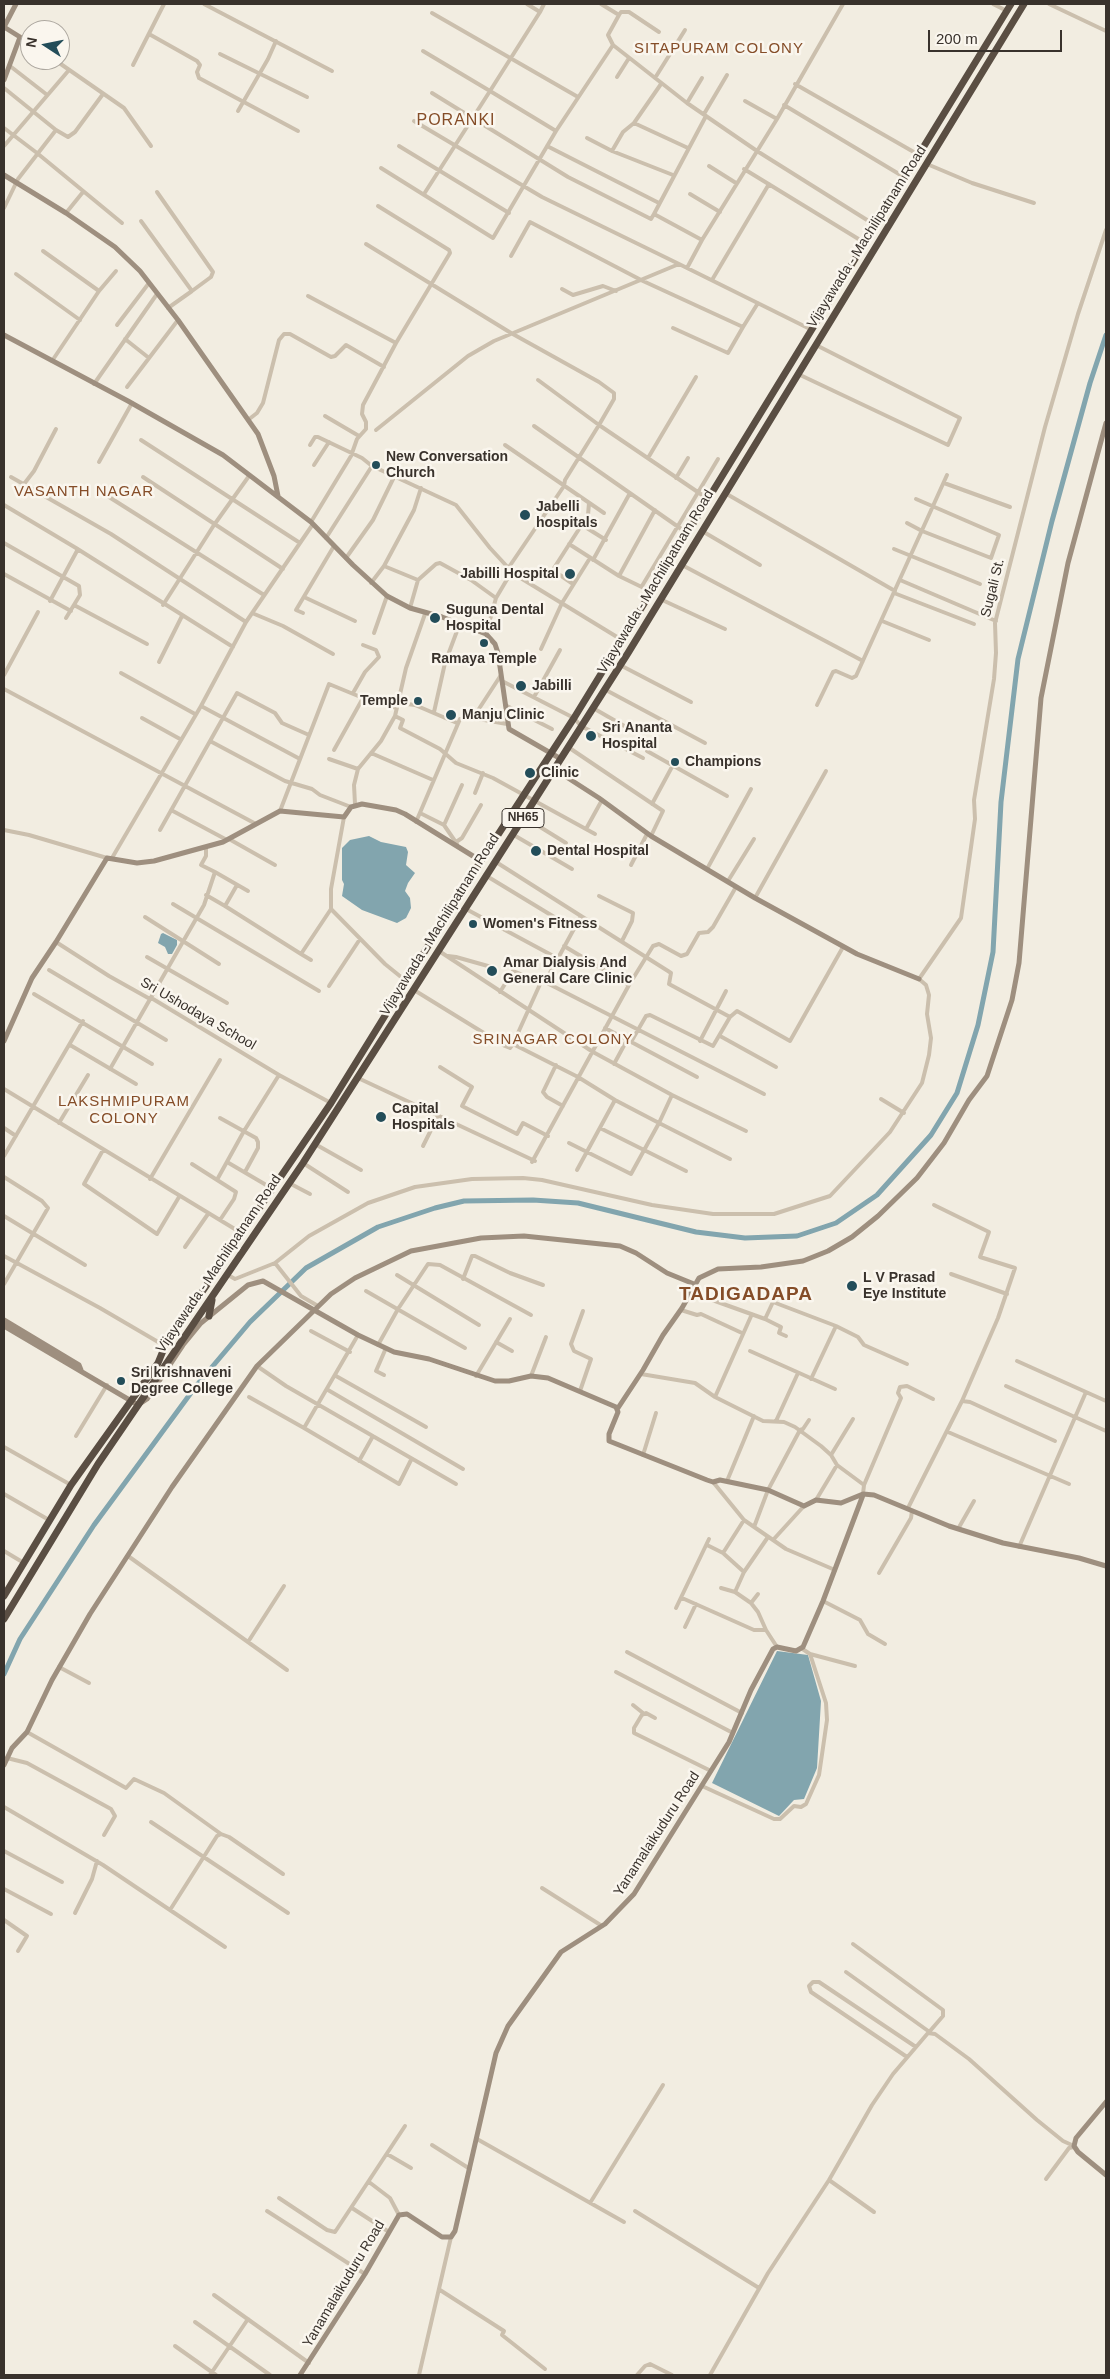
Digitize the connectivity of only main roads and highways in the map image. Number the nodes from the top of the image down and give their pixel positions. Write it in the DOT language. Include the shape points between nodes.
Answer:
graph roads {
  1 [pos="1011,4"];
  2 [pos="1024,4"];
  3 [pos="215,1293"];
  4 [pos="208,1316"];
  5 [pos="105,1436"];
  6 [pos="113,1442"];
  7 [pos="5,1592"];
  8 [pos="4,1619"];
  1 -- 5 [label="highway, Vijayawada - Machilipatnam Road / NH65" via="652,592 331,1103"];
  2 -- 3 [label="highway, Vijayawada - Machilipatnam Road / NH65" via="561,760 303,1163"];
  3 -- 4 [label="highway"];
  3 -- 6 [label="highway, Vijayawada - Machilipatnam Road / NH65"];
  5 -- 6 [label="highway"];
  5 -- 7 [label="highway, Vijayawada - Machilipatnam Road / NH65"];
  6 -- 8 [label="highway, Vijayawada - Machilipatnam Road / NH65"];
}
